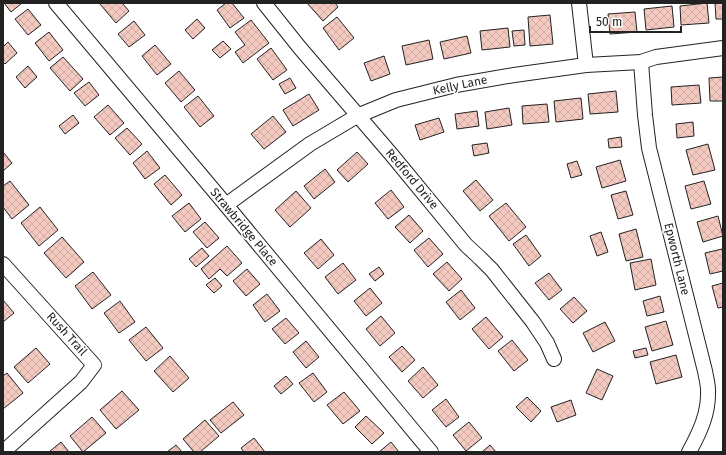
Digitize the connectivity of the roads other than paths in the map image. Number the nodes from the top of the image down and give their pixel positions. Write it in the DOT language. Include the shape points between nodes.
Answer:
graph roads {
  1 [pos="56,3"];
  2 [pos="264,3"];
  3 [pos="579,3"];
  4 [pos="723,48"];
  5 [pos="641,62"];
  6 [pos="586,65"];
  7 [pos="357,116"];
  8 [pos="226,205"];
  9 [pos="3,264"];
  10 [pos="554,359"];
  11 [pos="3,452"];
  12 [pos="432,452"];
  13 [pos="689,452"];
  1 -- 8 [label="street, Strawbridge Place"];
  2 -- 7 [label="street, Redford Drive"];
  3 -- 6 [label="street"];
  4 -- 5 [label="street, Kelly Lane" via="656,57"];
  5 -- 6 [label="street, Kelly Lane"];
  5 -- 13 [label="street, Epworth Lane" via="649,148 708,388 705,420"];
  6 -- 7 [label="street, Kelly Lane" via="456,85 396,100"];
  7 -- 8 [label="street, Kelly Lane" via="310,144"];
  7 -- 10 [label="street, Redford Drive" via="466,245 492,270 539,330"];
  8 -- 12 [label="street, Strawbridge Place"];
  9 -- 11 [label="street, Rush Trail" via="94,365 81,382"];
}
